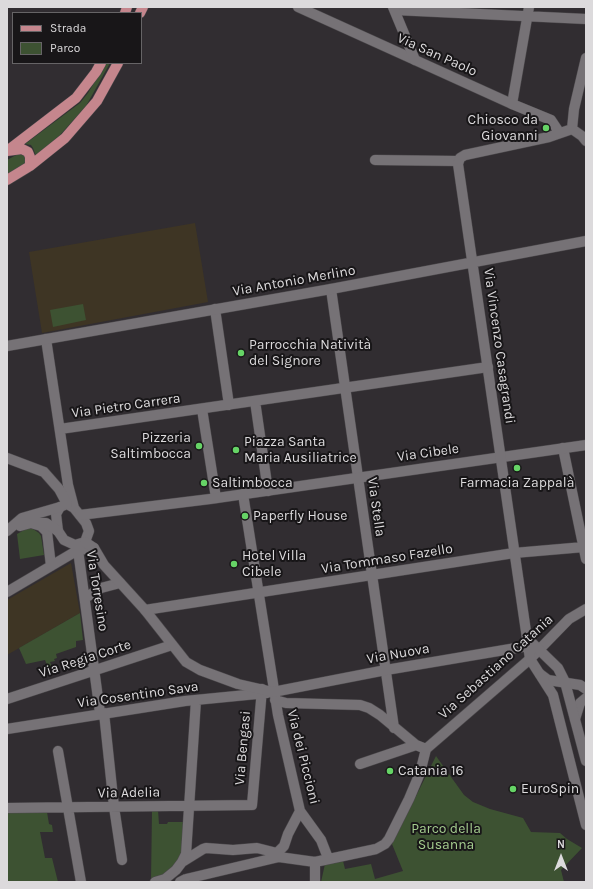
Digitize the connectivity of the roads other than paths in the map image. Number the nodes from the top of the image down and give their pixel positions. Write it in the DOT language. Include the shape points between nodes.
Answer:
graph roads {
  1 [pos="298,7"];
  2 [pos="394,8"];
  3 [pos="528,11"];
  4 [pos="586,19"];
  5 [pos="586,58"];
  6 [pos="415,60"];
  7 [pos="100,64"];
  8 [pos="117,64"];
  9 [pos="512,104"];
  10 [pos="572,129"];
  11 [pos="559,132"];
  12 [pos="586,141"];
  13 [pos="7,151"];
  14 [pos="375,160"];
  15 [pos="458,161"];
  16 [pos="30,166"];
  17 [pos="7,180"];
  18 [pos="586,241"];
  19 [pos="473,262"];
  20 [pos="330,289"];
  21 [pos="215,309"];
  22 [pos="46,339"];
  23 [pos="7,346"];
  24 [pos="488,367"];
  25 [pos="345,388"];
  26 [pos="258,400"];
  27 [pos="228,401"];
  28 [pos="199,409"];
  29 [pos="60,429"];
  30 [pos="586,445"];
  31 [pos="563,448"];
  32 [pos="500,457"];
  33 [pos="7,458"];
  34 [pos="358,478"];
  35 [pos="272,490"];
  36 [pos="216,498"];
  37 [pos="244,499"];
  38 [pos="70,508"];
  39 [pos="582,518"];
  40 [pos="31,523"];
  41 [pos="7,531"];
  42 [pos="58,531"];
  43 [pos="64,540"];
  44 [pos="85,542"];
  45 [pos="76,547"];
  46 [pos="584,547"];
  47 [pos="94,548"];
  48 [pos="514,553"];
  49 [pos="68,555"];
  50 [pos="586,559"];
  51 [pos="51,566"];
  52 [pos="372,575"];
  53 [pos="120,583"];
  54 [pos="7,592"];
  55 [pos="258,592"];
  56 [pos="85,598"];
  57 [pos="586,608"];
  58 [pos="145,610"];
  59 [pos="527,642"];
  60 [pos="172,645"];
  61 [pos="540,650"];
  62 [pos="530,659"];
  63 [pos="94,670"];
  64 [pos="386,670"];
  65 [pos="538,673"];
  66 [pos="565,682"];
  67 [pos="586,689"];
  68 [pos="262,691"];
  69 [pos="274,696"];
  70 [pos="586,698"];
  71 [pos="7,699"];
  72 [pos="196,700"];
  73 [pos="102,713"];
  74 [pos="278,715"];
  75 [pos="260,716"];
  76 [pos="575,719"];
  77 [pos="394,728"];
  78 [pos="7,729"];
  79 [pos="416,745"];
  80 [pos="426,749"];
  81 [pos="58,751"];
  82 [pos="586,762"];
  83 [pos="360,764"];
  84 [pos="252,805"];
  85 [pos="189,806"];
  86 [pos="114,807"];
  87 [pos="7,808"];
  88 [pos="68,808"];
  89 [pos="300,810"];
  90 [pos="586,824"];
  91 [pos="278,855"];
  92 [pos="184,858"];
  93 [pos="328,858"];
  94 [pos="122,860"];
  95 [pos="315,862"];
  96 [pos="81,882"];
  97 [pos="155,882"];
  98 [pos="180,882"];
  99 [pos="315,882"];
  1 -- 6 [label="street, Via San Paolo"];
  2 -- 3 [label="street"];
  2 -- 6 [label="street"];
  3 -- 4 [label="street"];
  3 -- 9 [label="street"];
  5 -- 10 [label="street"];
  6 -- 9 [label="street, Via San Paolo"];
  7 -- 13 [label="main road" via="76,98"];
  8 -- 16 [label="main road" via="97,101 65,138"];
  9 -- 11 [label="street, Via San Paolo" via="551,120"];
  10 -- 11 [label="street"];
  10 -- 12 [label="street"];
  11 -- 15 [label="street" via="549,137 465,156"];
  13 -- 16 [label="main road" via="22,149 28,152"];
  14 -- 15 [label="street"];
  15 -- 19 [label="street, Via Vincenzo Casagrandi"];
  16 -- 17 [label="main road"];
  18 -- 19 [label="street, Via Antonio Merlino"];
  19 -- 20 [label="street, Via Antonio Merlino"];
  19 -- 24 [label="street, Via Vincenzo Casagrandi"];
  20 -- 21 [label="street, Via Antonio Merlino"];
  20 -- 25 [label="street, Via Stella"];
  21 -- 22 [label="street, Via Antonio Merlino"];
  21 -- 27 [label="street"];
  22 -- 23 [label="street, Via Antonio Merlino"];
  22 -- 29 [label="street"];
  24 -- 25 [label="street"];
  24 -- 32 [label="street, Via Vincenzo Casagrandi"];
  25 -- 26 [label="street"];
  25 -- 34 [label="street, Via Stella"];
  26 -- 27 [label="street, Via Pietro Carrera"];
  26 -- 35 [label="street"];
  27 -- 28 [label="street, Via Pietro Carrera"];
  28 -- 29 [label="street, Via Pietro Carrera"];
  28 -- 36 [label="street"];
  29 -- 38 [label="street"];
  30 -- 31 [label="street, Via Cibele"];
  31 -- 32 [label="street, Via Cibele"];
  31 -- 39 [label="street"];
  32 -- 34 [label="street, Via Cibele"];
  32 -- 48 [label="street, Via Vincenzo Casagrandi"];
  33 -- 38 [label="street" via="44,472 59,489"];
  34 -- 35 [label="street, Via Cibele"];
  34 -- 52 [label="street, Via Stella"];
  35 -- 37 [label="street, Via Cibele"];
  36 -- 37 [label="street, Via Cibele"];
  36 -- 38 [label="street, Via Cibele"];
  37 -- 55 [label="street, Via dei Piccioni"];
  38 -- 41 [label="street, Via Cibele" via="22,518"];
  38 -- 42 [label="street" via="56,514"];
  38 -- 44 [label="street" via="86,523 89,531"];
  39 -- 46 [label="street"];
  40 -- 41 [label="street"];
  40 -- 42 [label="street" via="46,523"];
  40 -- 51 [label="street" via="41,526 47,532"];
  42 -- 43 [label="street"];
  43 -- 45 [label="street"];
  43 -- 49 [label="street"];
  44 -- 45 [label="street"];
  44 -- 47 [label="street"];
  45 -- 47 [label="street"];
  45 -- 49 [label="street"];
  45 -- 56 [label="street, Via Torresino"];
  46 -- 48 [label="street, Via Tommaso Fazello"];
  46 -- 50 [label="street"];
  47 -- 53 [label="street" via="104,565"];
  48 -- 52 [label="street, Via Tommaso Fazello"];
  48 -- 59 [label="street, Via Vincenzo Casagrandi"];
  49 -- 51 [label="street"];
  51 -- 54 [label="street"];
  52 -- 55 [label="street, Via Tommaso Fazello"];
  52 -- 64 [label="street, Via Stella"];
  53 -- 56 [label="street" via="101,588"];
  53 -- 58 [label="street"];
  55 -- 58 [label="street, Via Tommaso Fazello"];
  55 -- 69 [label="street, Via dei Piccioni"];
  56 -- 63 [label="street, Via Torresino"];
  57 -- 61 [label="street, Via Sebastiano Catania" via="569,619"];
  58 -- 60 [label="street"];
  59 -- 61 [label="street"];
  59 -- 62 [label="street, Via Vincenzo Casagrandi"];
  59 -- 64 [label="street, Via Nuova"];
  60 -- 63 [label="street, Via Regia Corte"];
  60 -- 68 [label="street" via="186,662 200,670 229,682"];
  61 -- 62 [label="street, Via Sebastiano Catania"];
  61 -- 66 [label="street" via="558,668"];
  62 -- 65 [label="street"];
  62 -- 80 [label="street, Via Sebastiano Catania"];
  63 -- 71 [label="street, Via Regia Corte"];
  63 -- 73 [label="street, Via Torresino"];
  64 -- 69 [label="street, Via Nuova"];
  64 -- 77 [label="street, Via Stella"];
  65 -- 66 [label="street" via="548,680"];
  65 -- 90 [label="street" via="553,695"];
  66 -- 67 [label="street"];
  66 -- 76 [label="street"];
  68 -- 69 [label="street"];
  68 -- 72 [label="street, Via Cosentino Sava"];
  68 -- 75 [label="street, Via Bengasi"];
  69 -- 74 [label="street, Via dei Piccioni"];
  69 -- 77 [label="street" via="286,703 360,705 380,715"];
  70 -- 76 [label="street" via="580,703"];
  72 -- 73 [label="street, Via Cosentino Sava"];
  72 -- 85 [label="street"];
  73 -- 78 [label="street, Via Cosentino Sava"];
  73 -- 86 [label="street, Via Torresino"];
  74 -- 75 [label="street"];
  74 -- 89 [label="street, Via dei Piccioni"];
  75 -- 84 [label="street, Via Bengasi"];
  76 -- 82 [label="street"];
  77 -- 79 [label="street"];
  79 -- 80 [label="street"];
  79 -- 83 [label="street"];
  80 -- 93 [label="street" via="414,790 385,844 376,849"];
  81 -- 88 [label="street"];
  84 -- 85 [label="street, Via Adelia"];
  85 -- 86 [label="street, Via Adelia"];
  85 -- 92 [label="street"];
  86 -- 88 [label="street, Via Adelia"];
  86 -- 94 [label="street, Via Torresino"];
  87 -- 88 [label="street, Via Adelia"];
  88 -- 96 [label="street"];
  89 -- 91 [label="street"];
  89 -- 93 [label="street, Via dei Piccioni" via="321,840"];
  91 -- 92 [label="street" via="257,848 206,848"];
  91 -- 95 [label="street"];
  91 -- 98 [label="street"];
  92 -- 97 [label="street" via="176,870 165,879"];
  93 -- 95 [label="street"];
  95 -- 99 [label="street"];
}
